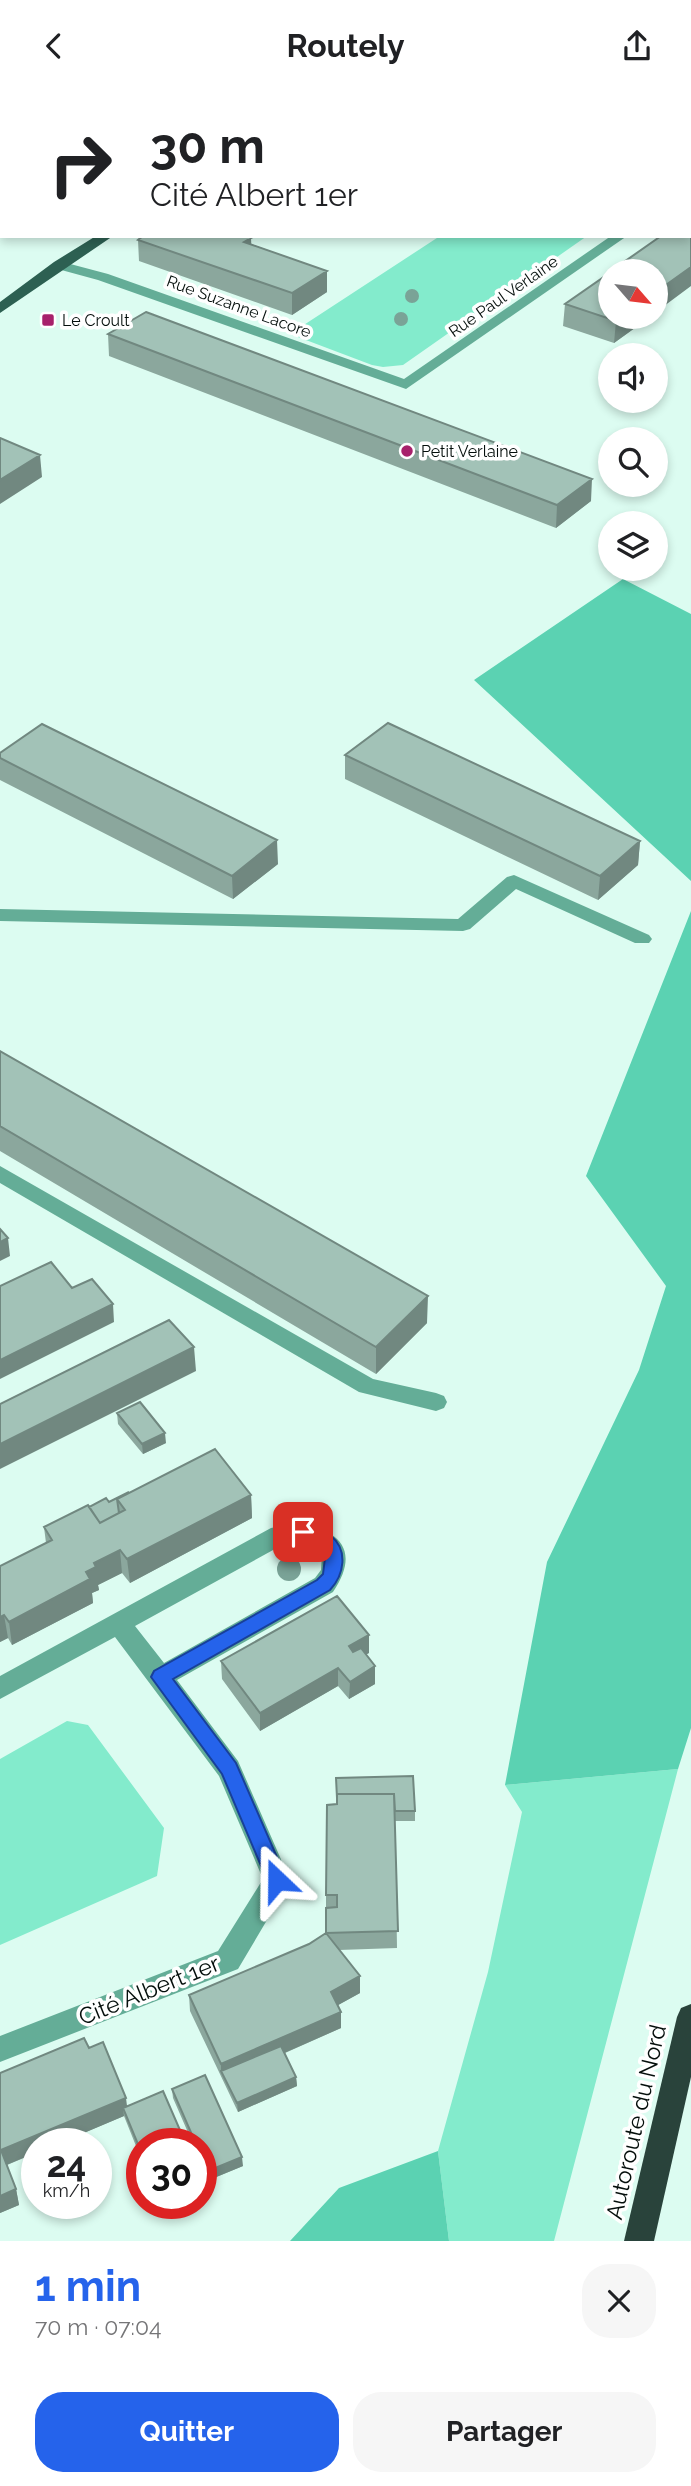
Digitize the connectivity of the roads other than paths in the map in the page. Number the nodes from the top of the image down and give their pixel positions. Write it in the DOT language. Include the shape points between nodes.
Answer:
graph roads {
  1 [pos="84,238"];
  2 [pos="104,238"];
  3 [pos="617,238"];
  4 [pos="58,265"];
  5 [pos="0,309"];
  6 [pos="406,385"];
  7 [pos="0,915"];
  8 [pos="642,939"];
  9 [pos="0,1173"];
  10 [pos="436,1402"];
  11 [pos="120,1624"];
  12 [pos="161,1677"];
  13 [pos="0,1688"];
  14 [pos="691,2017"];
  15 [pos="0,2049"];
  16 [pos="639,2241"];
  1 -- 4 [label="main road"];
  2 -- 4 [label="main road"];
  3 -- 6 [label="street, Rue Paul Verlaine"];
  4 -- 5 [label="main road"];
  4 -- 6 [label="street, Rue Suzanne Lacore"];
  7 -- 8 [label="street" via="463,925 514,881"];
  9 -- 10 [label="street" via="367,1386"];
  11 -- 12 [label="street, Cité Albert 1er"];
  11 -- 12 [label="street" via="279,1535 303,1532 331,1548 335,1567 324,1585"];
  11 -- 13 [label="street"];
  12 -- 15 [label="street, Cité Albert 1er" via="229,1769 277,1880 228,1960"];
  14 -- 16 [label="highway, Autoroute du Nord"];
}
